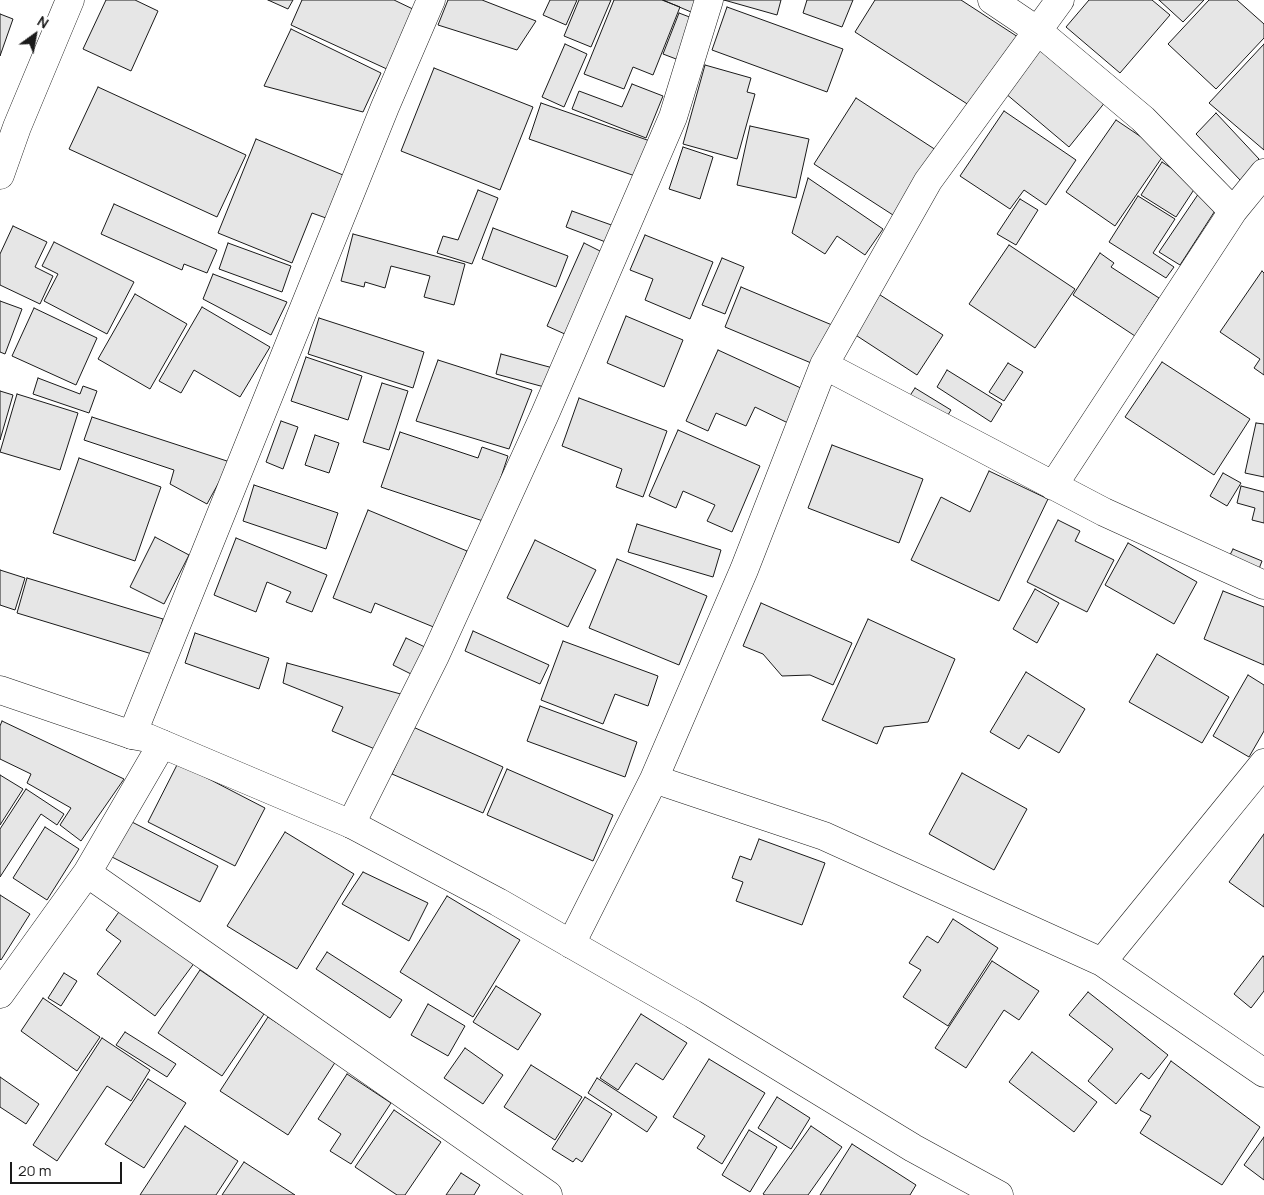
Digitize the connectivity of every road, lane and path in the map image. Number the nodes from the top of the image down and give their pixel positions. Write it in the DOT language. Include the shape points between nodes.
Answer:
graph roads {
  1 [pos="431,0"];
  2 [pos="709,0"];
  3 [pos="992,0"];
  4 [pos="1060,0"];
  5 [pos="64,1"];
  6 [pos="1038,31"];
  7 [pos="1264,173"];
  8 [pos="0,175"];
  9 [pos="1233,211"];
  10 [pos="824,365"];
  11 [pos="1053,486"];
  12 [pos="1264,585"];
  13 [pos="0,690"];
  14 [pos="132,735"];
  15 [pos="162,744"];
  16 [pos="1264,762"];
  17 [pos="654,779"];
  18 [pos="351,824"];
  19 [pos="86,873"];
  20 [pos="571,944"];
  21 [pos="1102,962"];
  22 [pos="0,994"];
  23 [pos="1264,1073"];
  24 [pos="548,1195"];
  25 [pos="999,1195"];
  1 -- 14 [label="street"];
  2 -- 18 [label="street" via="673,116 545,414 435,656"];
  3 -- 6 [label="street"];
  4 -- 6 [label="street"];
  5 -- 8 [label="street"];
  6 -- 9 [label="street" via="1142,119"];
  6 -- 10 [label="street" via="928,182"];
  7 -- 9 [label="street"];
  9 -- 11 [label="street"];
  10 -- 11 [label="street"];
  10 -- 17 [label="street" via="744,570"];
  11 -- 12 [label="street"];
  13 -- 14 [label="street"];
  14 -- 15 [label="street"];
  15 -- 18 [label="street"];
  15 -- 19 [label="street"];
  16 -- 21 [label="street"];
  17 -- 20 [label="street"];
  17 -- 21 [label="street" via="824,836"];
  18 -- 20 [label="street"];
  19 -- 22 [label="street"];
  19 -- 24 [label="street"];
  20 -- 25 [label="street" via="913,1148"];
  21 -- 23 [label="street"];
}
